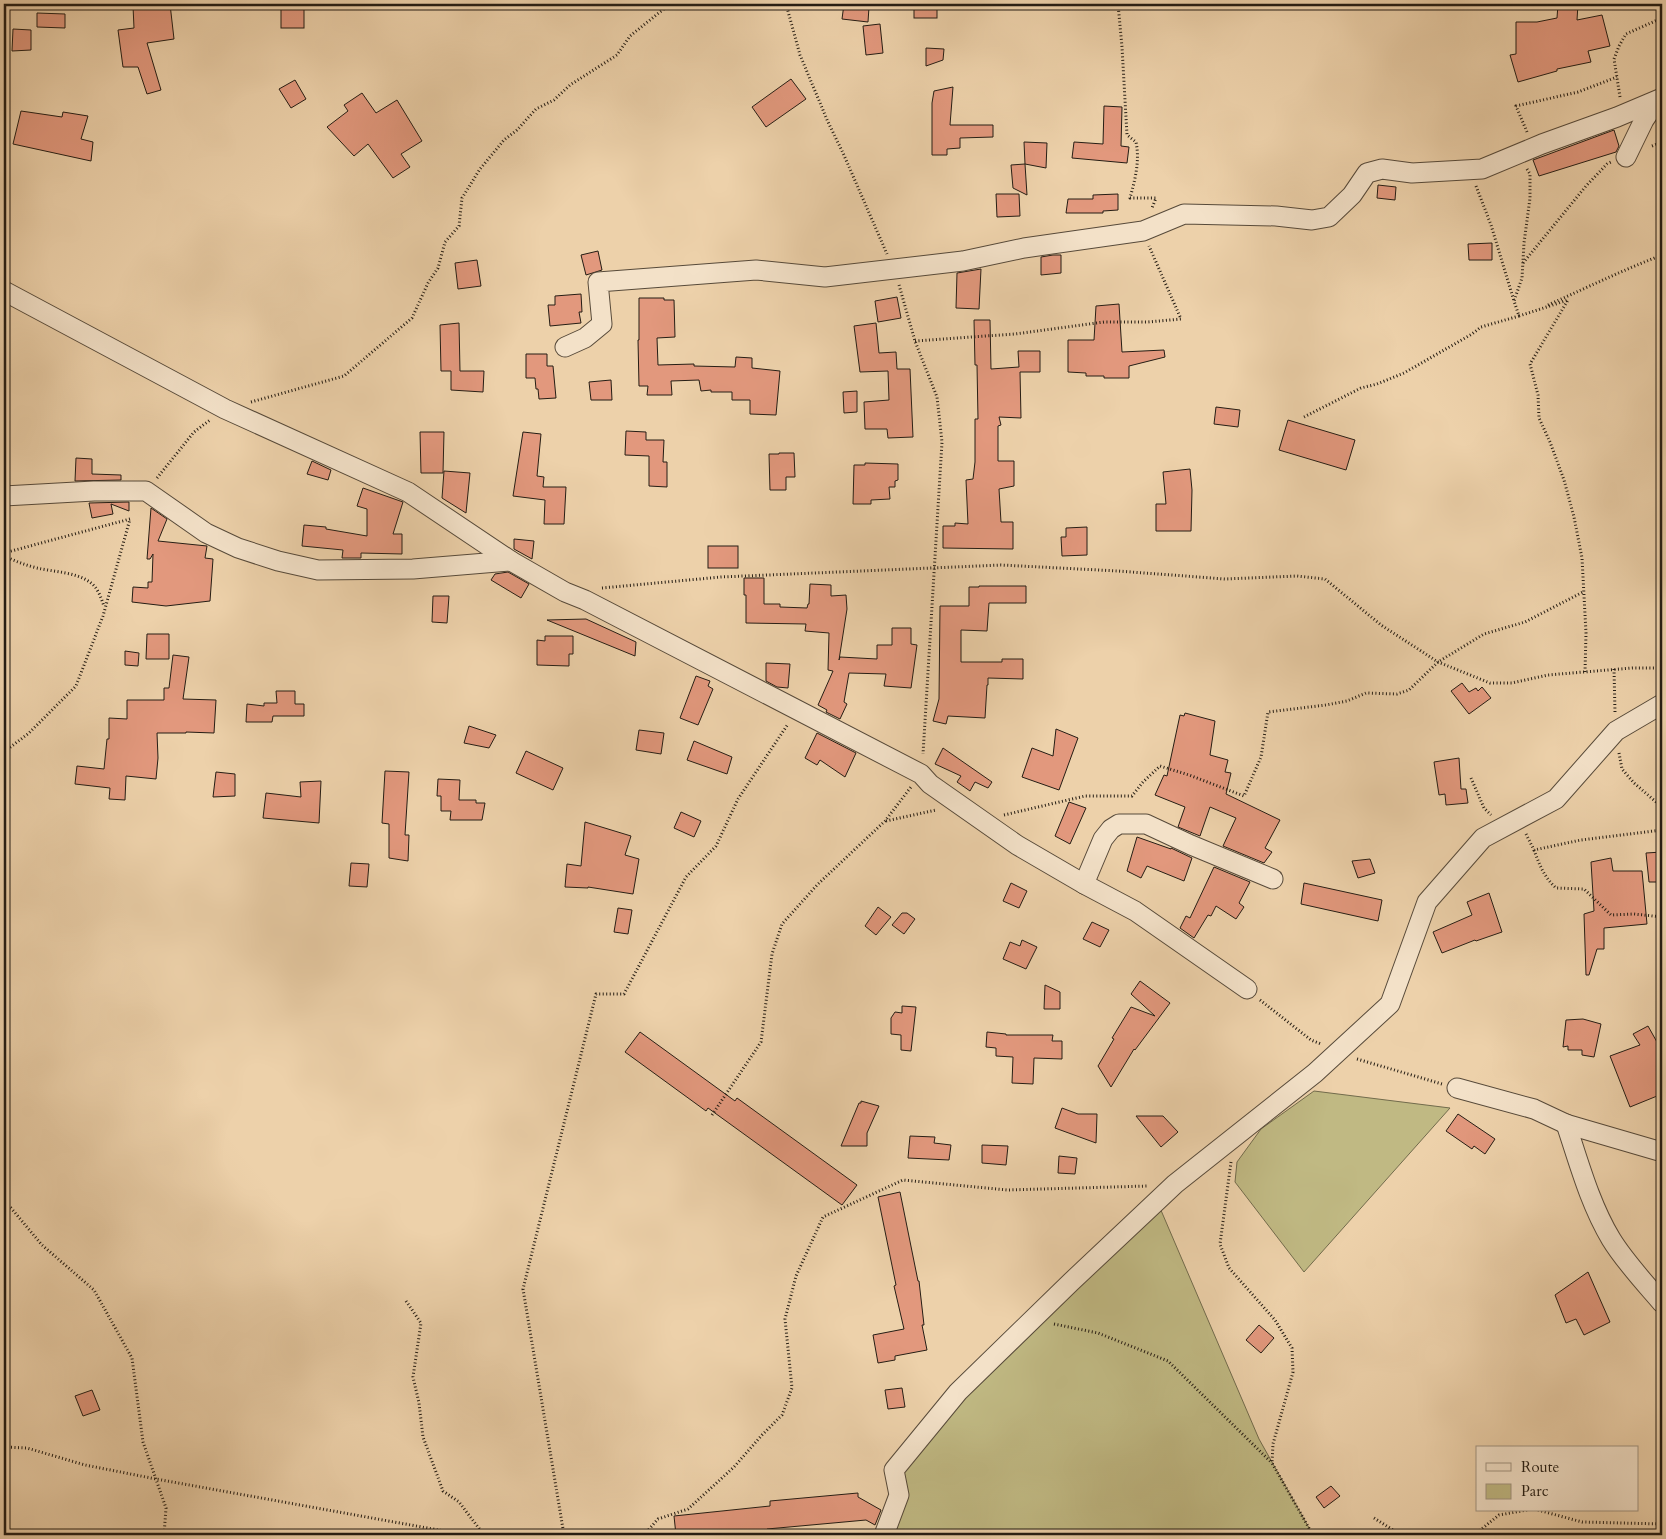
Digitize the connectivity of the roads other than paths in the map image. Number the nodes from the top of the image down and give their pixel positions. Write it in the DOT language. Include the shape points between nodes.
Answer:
graph roads {
  1 [pos="1660,100"];
  2 [pos="1626,157"];
  3 [pos="4,291"];
  4 [pos="565,347"];
  5 [pos="4,496"];
  6 [pos="511,561"];
  7 [pos="1662,704"];
  8 [pos="1273,879"];
  9 [pos="1084,884"];
  10 [pos="1247,989"];
  11 [pos="1457,1088"];
  12 [pos="1566,1124"];
  13 [pos="1662,1152"];
  14 [pos="1662,1303"];
  15 [pos="884,1535"];
  1 -- 2 [label="street" via="1644,120"];
  1 -- 4 [label="street" via="1482,169 1412,173 1382,169 1367,173 1329,217 1312,220 1184,214 1143,231 1024,248 963,261 825,277 756,270 598,282 602,324 585,338"];
  3 -- 6 [label="street" via="225,409 408,492"];
  5 -- 6 [label="street" via="146,492 206,533 238,548 318,570 413,569"];
  6 -- 9 [label="street" via="565,592 921,774 930,784 1017,845"];
  7 -- 15 [label="street" via="1616,731 1556,799 1483,838 1427,902 1390,1004 1316,1073 1175,1184 958,1392 894,1470 899,1495"];
  8 -- 9 [label="street" via="1146,824 1119,824 1103,839"];
  9 -- 10 [label="street" via="1135,911"];
  11 -- 12 [label="street" via="1534,1109"];
  12 -- 13 [label="street"];
  12 -- 14 [label="street" via="1591,1199 1611,1240"];
}
